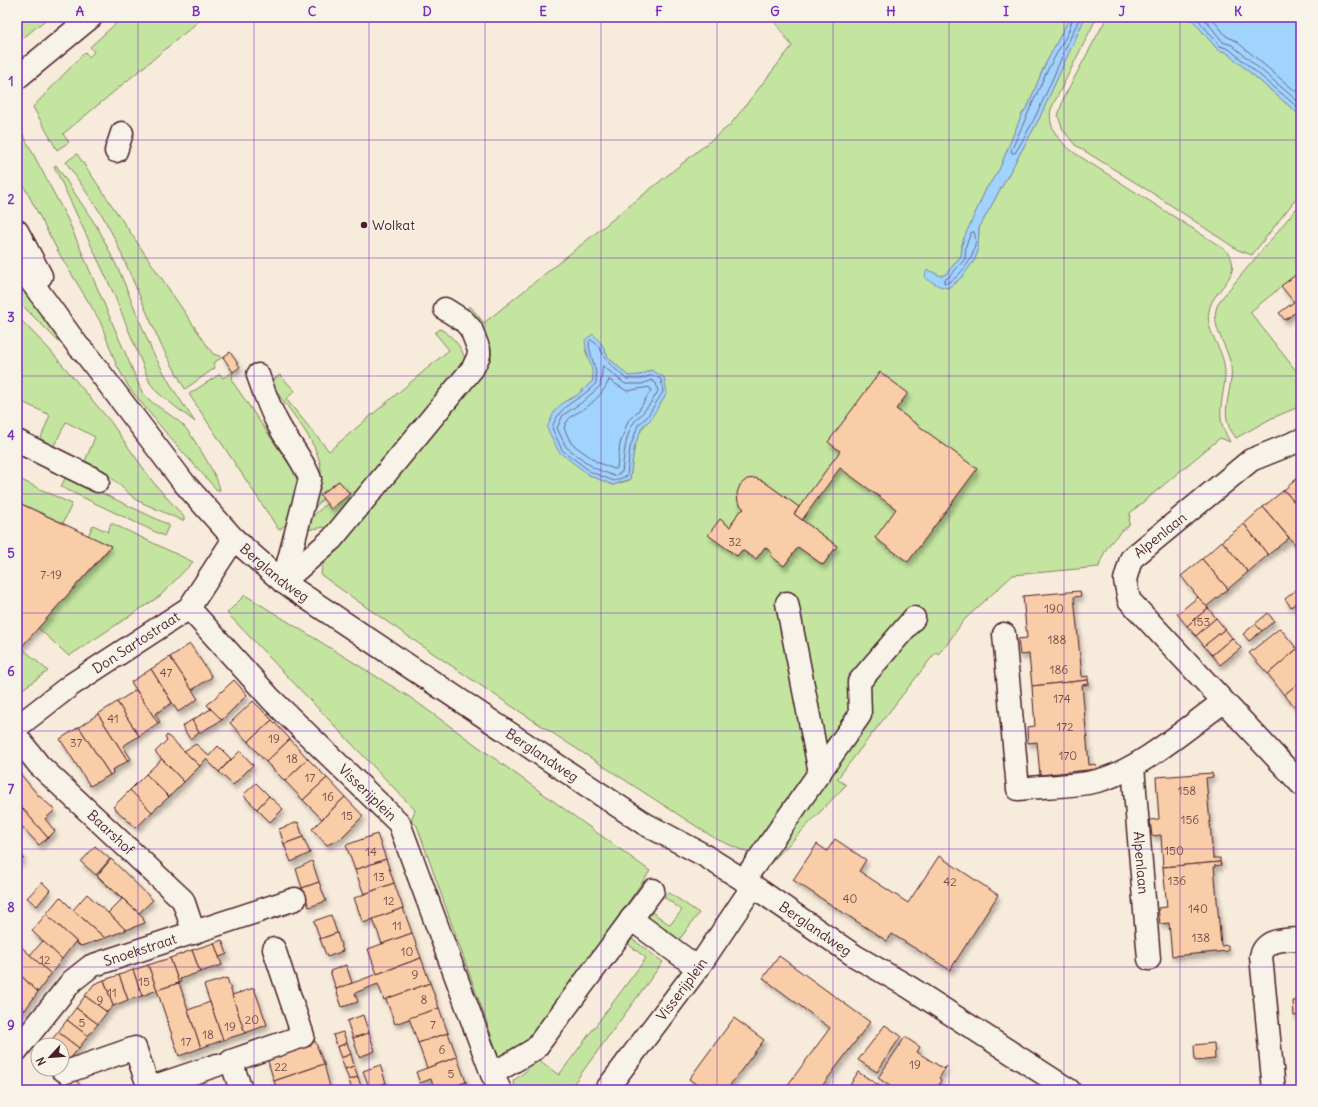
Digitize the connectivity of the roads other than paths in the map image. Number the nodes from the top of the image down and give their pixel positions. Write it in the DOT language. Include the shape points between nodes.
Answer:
graph roads {
  1 [pos="92,17"];
  2 [pos="17,78"];
  3 [pos="17,231"];
  4 [pos="17,262"];
  5 [pos="445,309"];
  6 [pos="78,346"];
  7 [pos="258,375"];
  8 [pos="1301,440"];
  9 [pos="17,442"];
  10 [pos="98,481"];
  11 [pos="234,539"];
  12 [pos="283,582"];
  13 [pos="787,602"];
  14 [pos="189,608"];
  15 [pos="914,618"];
  16 [pos="1004,634"];
  17 [pos="1223,702"];
  18 [pos="17,727"];
  19 [pos="17,737"];
  20 [pos="1133,767"];
  21 [pos="820,773"];
  22 [pos="1301,784"];
  23 [pos="749,883"];
  24 [pos="653,890"];
  25 [pos="295,899"];
  26 [pos="631,919"];
  27 [pos="194,933"];
  28 [pos="1301,939"];
  29 [pos="274,948"];
  30 [pos="1149,959"];
  31 [pos="698,968"];
  32 [pos="27,1047"];
  33 [pos="224,1063"];
  34 [pos="70,1071"];
  35 [pos="496,1082"];
  36 [pos="609,1089"];
  37 [pos="241,1090"];
  38 [pos="1069,1090"];
  39 [pos="1274,1090"];
  1 -- 2 [label="street"];
  3 -- 6 [label="street"];
  4 -- 6 [label="street"];
  5 -- 12 [label="street" via="464,320 471,330 479,350 473,368 332,539"];
  6 -- 11 [label="street, Berglandweg" via="184,484"];
  7 -- 12 [label="street" via="274,417 294,452 307,468 310,479"];
  8 -- 17 [label="street, Alpenlaan" via="1251,460 1131,559 1125,580 1129,600"];
  9 -- 10 [label="street"];
  11 -- 12 [label="street, Berglandweg"];
  11 -- 14 [label="street, Don Sartostraat"];
  12 -- 23 [label="street, Berglandweg" via="645,824 702,854"];
  13 -- 21 [label="street"];
  14 -- 18 [label="street, Don Sartostraat" via="71,685"];
  14 -- 35 [label="street, Visserijplein" via="271,699 398,823"];
  15 -- 21 [label="street, Visserijplein" via="860,682 860,715"];
  16 -- 20 [label="street" via="1018,788 1096,782"];
  17 -- 20 [label="street"];
  17 -- 22 [label="street, Alpenlaan"];
  19 -- 27 [label="street, Baarshof" via="39,765 183,900"];
  20 -- 30 [label="street, Alpenlaan"];
  21 -- 23 [label="street, Visserijplein"];
  23 -- 31 [label="street, Visserijplein"];
  23 -- 38 [label="street, Berglandweg" via="855,956 909,987"];
  24 -- 26 [label="street"];
  25 -- 27 [label="street, Snoekstraat"];
  26 -- 31 [label="street"];
  26 -- 35 [label="street" via="535,1049"];
  27 -- 32 [label="street, Snoekstraat" via="91,966 72,982"];
  28 -- 39 [label="street" via="1275,941 1262,950"];
  29 -- 33 [label="street" via="303,1036"];
  31 -- 36 [label="street, Visserijplein"];
  33 -- 34 [label="street" via="149,1088 134,1048"];
  33 -- 37 [label="street"];
}
